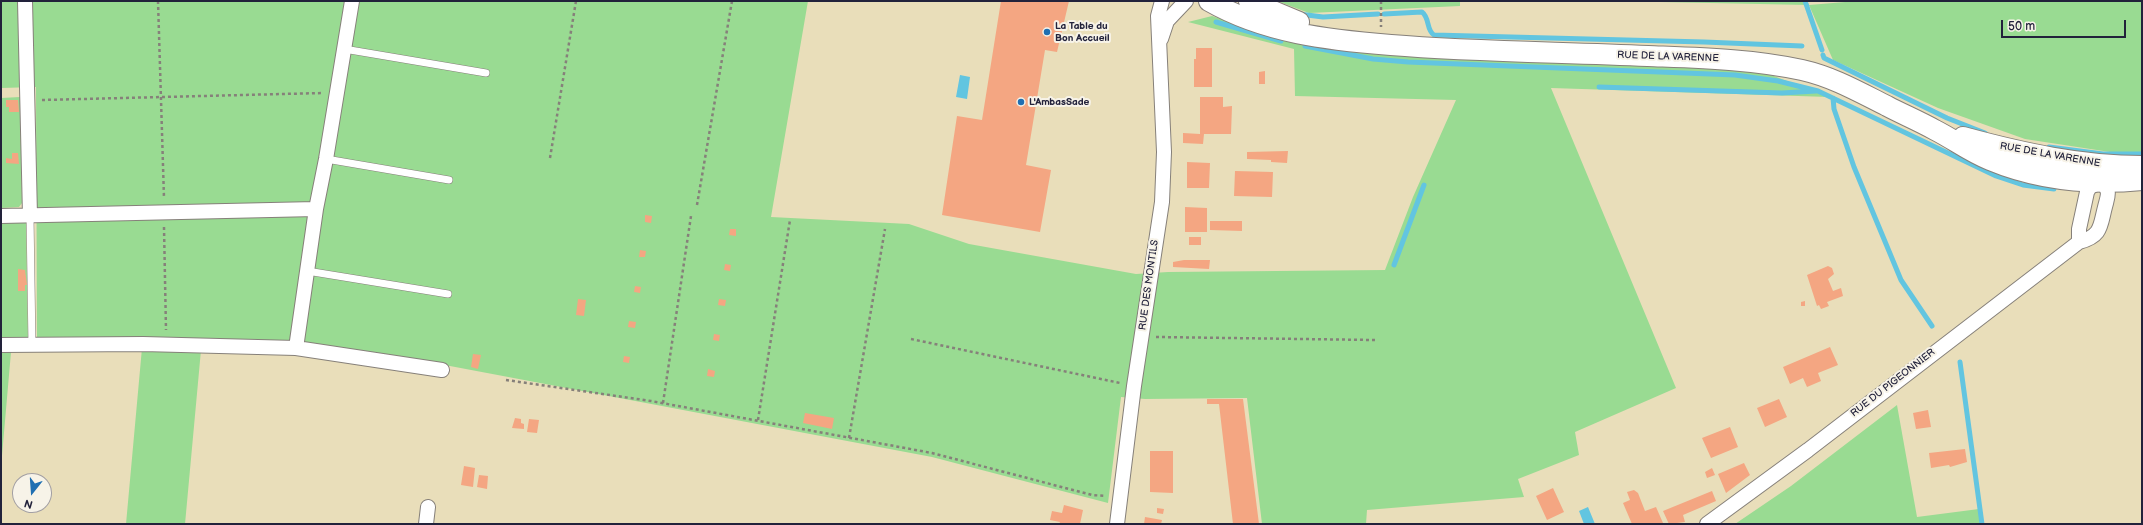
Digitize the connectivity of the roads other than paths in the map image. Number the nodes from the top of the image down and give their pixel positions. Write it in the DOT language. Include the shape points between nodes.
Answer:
graph roads {
  1 [pos="25,1"];
  2 [pos="352,1"];
  3 [pos="1162,1"];
  4 [pos="1234,1"];
  5 [pos="1249,1"];
  6 [pos="1210,2"];
  7 [pos="1183,6"];
  8 [pos="1278,15"];
  9 [pos="1384,44"];
  10 [pos="1159,45"];
  11 [pos="344,49"];
  12 [pos="486,73"];
  13 [pos="326,159"];
  14 [pos="2142,166"];
  15 [pos="2102,173"];
  16 [pos="449,180"];
  17 [pos="2142,180"];
  18 [pos="316,209"];
  19 [pos="1,216"];
  20 [pos="30,216"];
  21 [pos="2079,242"];
  22 [pos="307,270"];
  23 [pos="448,294"];
  24 [pos="1,345"];
  25 [pos="32,346"];
  26 [pos="296,348"];
  27 [pos="442,370"];
  28 [pos="428,507"];
  29 [pos="426,524"];
  30 [pos="1116,524"];
  31 [pos="1707,524"];
  1 -- 20 [label="street"];
  2 -- 11 [label="street"];
  3 -- 10 [label="street, RUE DES MONTILS" via="1158,16"];
  4 -- 8 [label="street" via="1256,12"];
  5 -- 8 [label="street, RUE DE LA VARENNE"];
  6 -- 7 [label="street, RUE DES MONTILS"];
  6 -- 9 [label="street, RUE DE LA VARENNE" via="1254,22 1279,29 1345,42"];
  7 -- 10 [label="street, RUE DES MONTILS" via="1167,21"];
  8 -- 9 [label="street, RUE DE LA VARENNE" via="1334,34"];
  9 -- 15 [label="street, RUE DE LA VARENNE" via="1462,51 1561,52 1723,59 1799,70 1839,82 1936,130"];
  10 -- 30 [label="street, RUE DES MONTILS" via="1164,152 1162,202"];
  11 -- 12 [label="lane"];
  11 -- 13 [label="street"];
  13 -- 16 [label="lane"];
  13 -- 18 [label="street"];
  14 -- 15 [label="street, RUE DE LA VARENNE"];
  15 -- 17 [label="street, RUE DE LA VARENNE"];
  15 -- 21 [label="street" via="2087,192 2079,229"];
  15 -- 21 [label="street, RUE DU PIGEONNIER" via="2109,196 2101,227 2093,236"];
  18 -- 20 [label="street"];
  18 -- 22 [label="street"];
  19 -- 20 [label="street"];
  20 -- 25 [label="lane"];
  21 -- 31 [label="street, RUE DU PIGEONNIER" via="1808,450"];
  22 -- 23 [label="lane"];
  22 -- 26 [label="street"];
  24 -- 25 [label="street"];
  25 -- 26 [label="street" via="166,345"];
  26 -- 27 [label="street"];
  28 -- 29 [label="street"];
}
